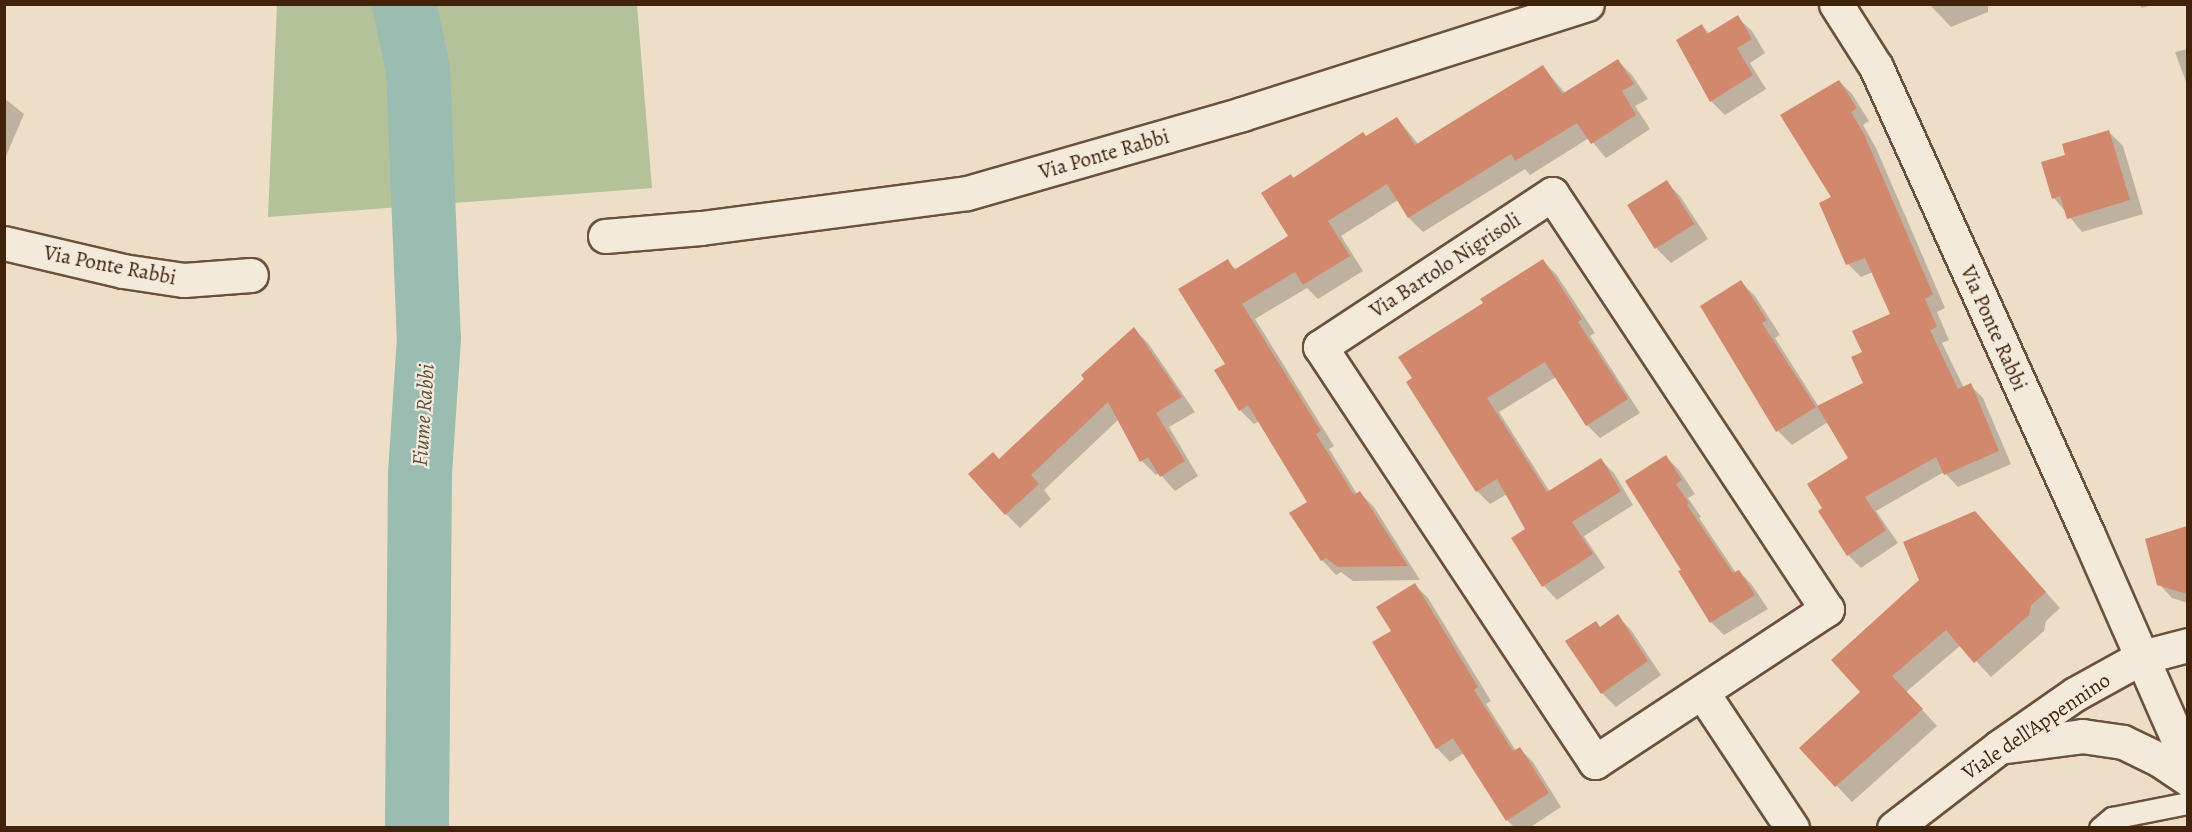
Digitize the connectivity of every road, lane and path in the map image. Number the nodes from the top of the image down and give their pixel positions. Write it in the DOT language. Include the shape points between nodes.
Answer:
graph roads {
  1 [pos="1587,4"];
  2 [pos="1836,4"];
  3 [pos="605,236"];
  4 [pos="4,243"];
  5 [pos="251,274"];
  6 [pos="2187,645"];
  7 [pos="2142,657"];
  8 [pos="1702,692"];
  9 [pos="1999,747"];
  10 [pos="2187,762"];
  11 [pos="2187,779"];
  12 [pos="2187,803"];
  13 [pos="1792,828"];
  14 [pos="1894,828"];
  15 [pos="2100,828"];
  1 -- 3 [label="street, Via Ponte Rabbi" via="1242,114 968,193 701,228"];
  2 -- 7 [label="street, Via Ponte Rabbi" via="1881,78"];
  4 -- 5 [label="street, Via Ponte Rabbi" via="123,271 184,280"];
  6 -- 7 [label="street, Viale dell'Appennino"];
  7 -- 9 [label="street, Viale dell'Appennino" via="2075,694"];
  7 -- 10 [label="street, Via Ponte Rabbi"];
  8 -- 8 [label="street, Via Bartolo Nigrisoli" via="1827,609 1552,194 1320,347 1595,762"];
  8 -- 13 [label="street"];
  9 -- 11 [label="street" via="2082,736 2123,742"];
  9 -- 14 [label="street, Viale dell'Appennino"];
  12 -- 15 [label="lane" via="2112,819"];
}
